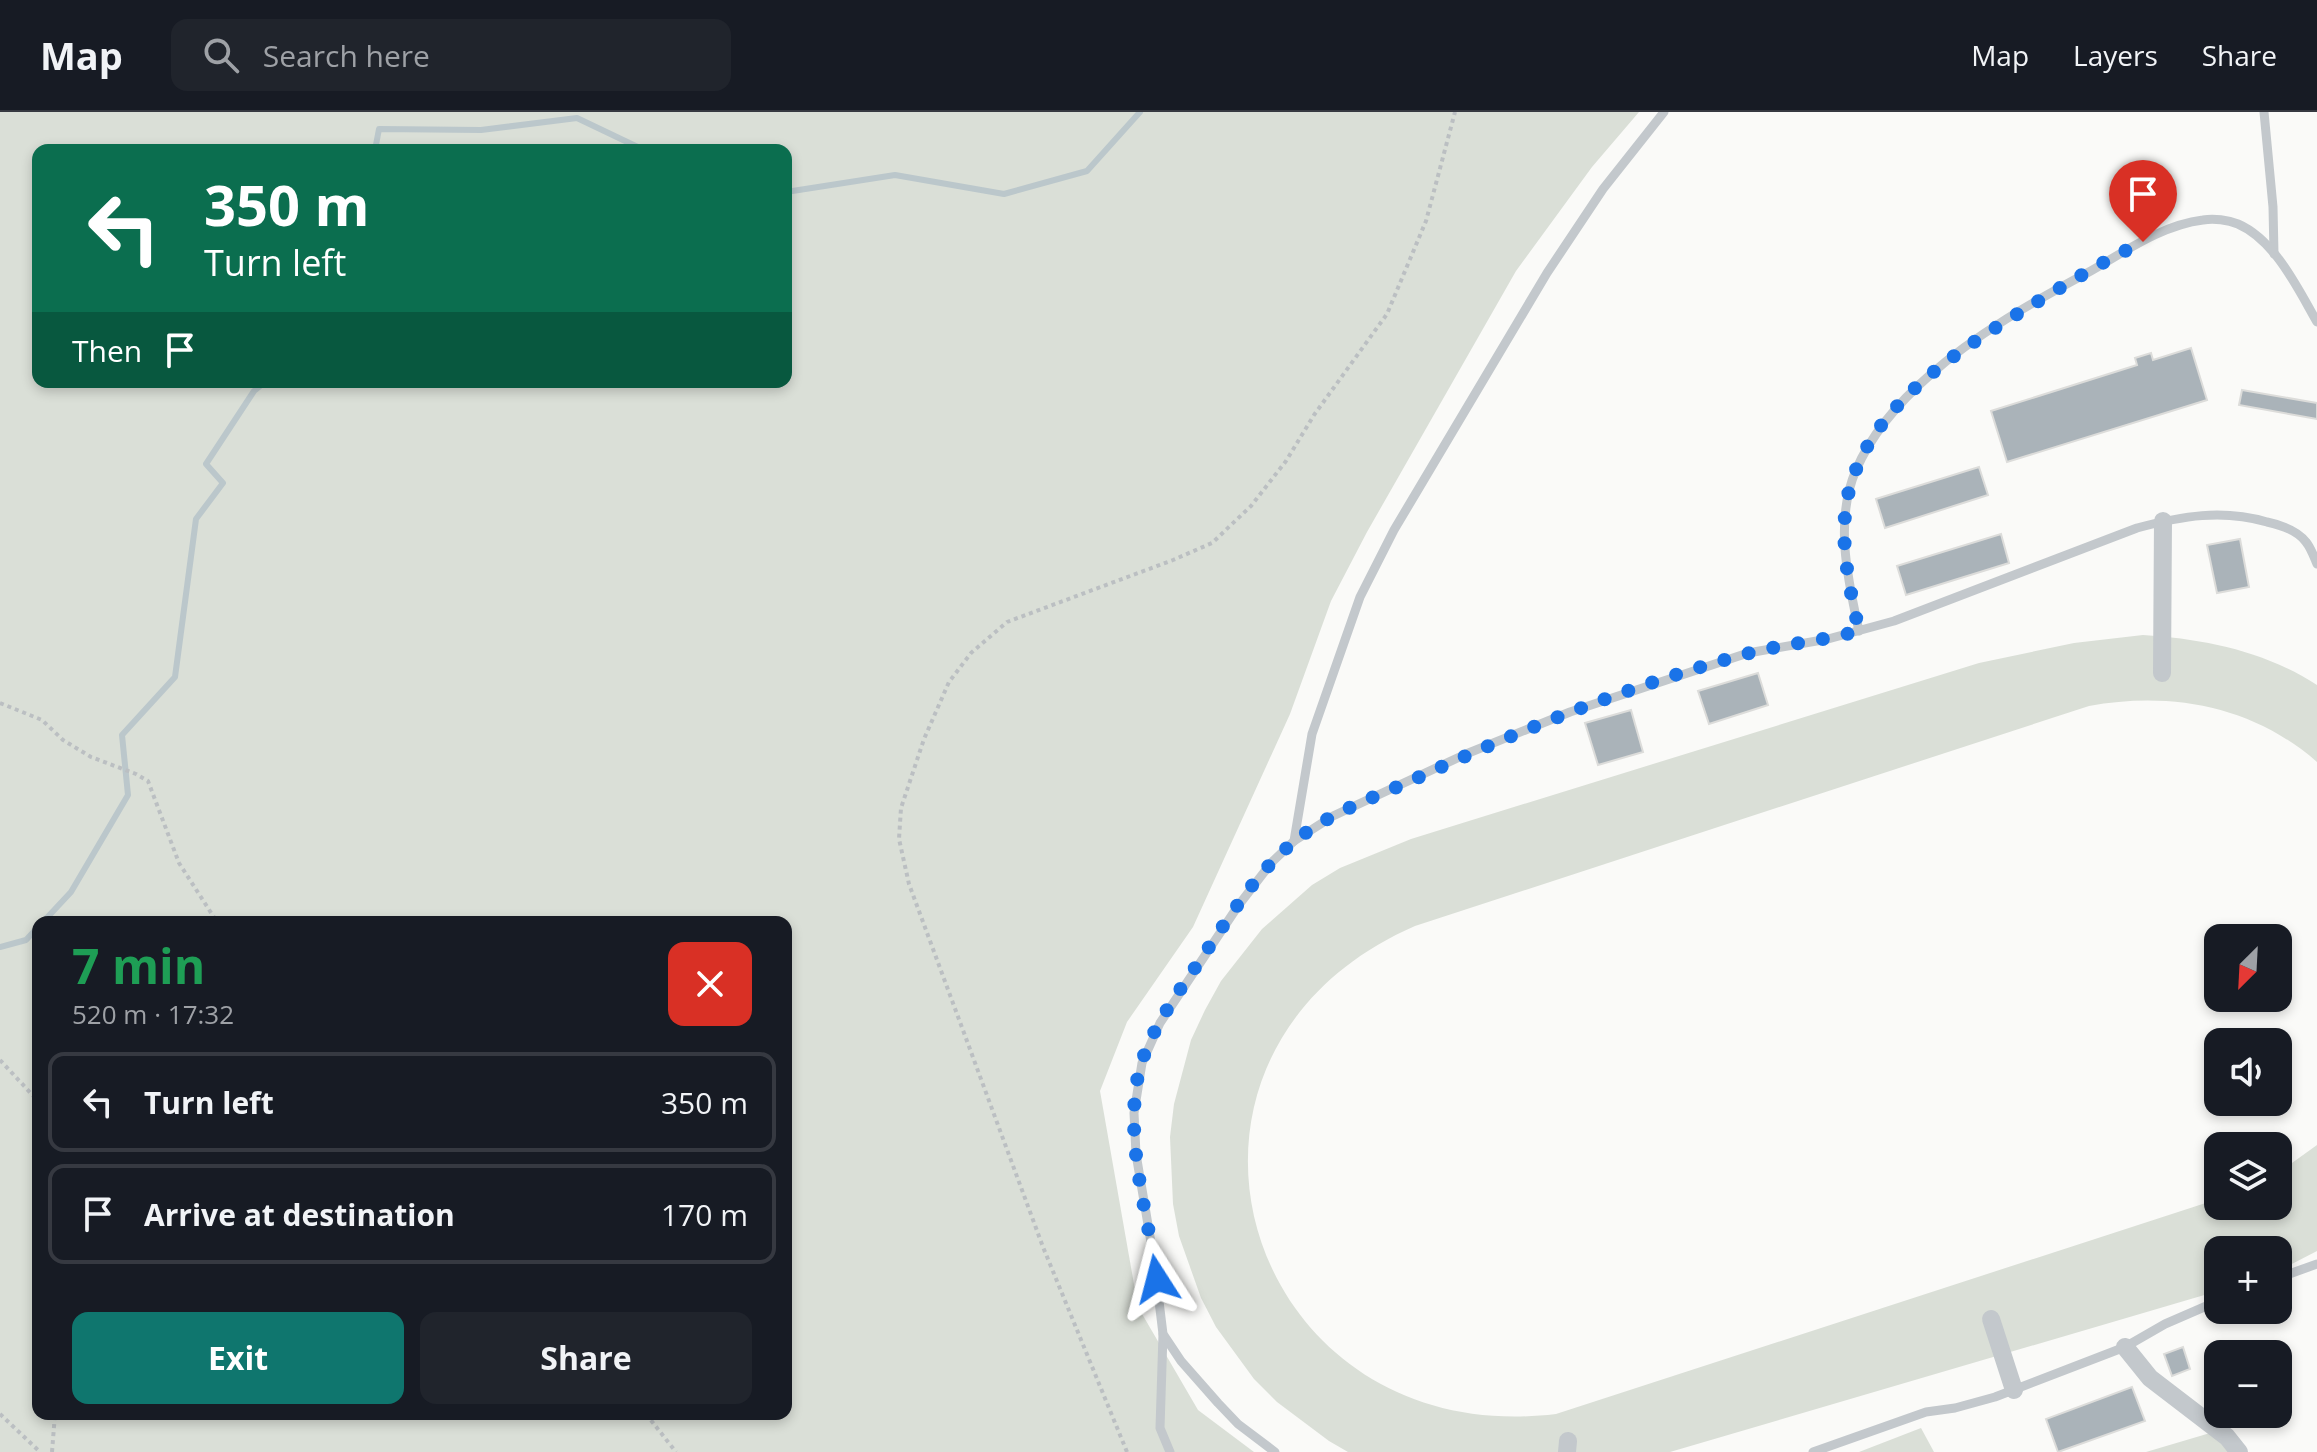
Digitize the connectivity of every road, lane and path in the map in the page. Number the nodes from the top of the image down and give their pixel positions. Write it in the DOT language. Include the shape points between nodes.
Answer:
graph roads {
  1 [pos="1455,112"];
  2 [pos="1664,112"];
  3 [pos="2264,112"];
  4 [pos="2274,254"];
  5 [pos="2317,322"];
  6 [pos="2163,521"];
  7 [pos="2317,564"];
  8 [pos="1859,631"];
  9 [pos="2162,673"];
  10 [pos="0,703"];
  11 [pos="1294,841"];
  12 [pos="213,916"];
  13 [pos="0,1060"];
  14 [pos="32,1095"];
  15 [pos="2317,1264"];
  16 [pos="2292,1273"];
  17 [pos="2204,1307"];
  18 [pos="1991,1319"];
  19 [pos="1163,1334"];
  20 [pos="2125,1347"];
  21 [pos="2014,1390"];
  22 [pos="0,1414"];
  23 [pos="55,1420"];
  24 [pos="651,1420"];
  25 [pos="40,1452"];
  26 [pos="52,1452"];
  27 [pos="676,1452"];
  28 [pos="1127,1452"];
  29 [pos="1170,1452"];
  30 [pos="1275,1452"];
  31 [pos="1813,1452"];
  32 [pos="2239,1452"];
  1 -- 28 [label="path" via="1426,221 1387,314 1251,506 1212,543 1007,622 971,653 949,682 901,808 899,839 909,884 1043,1247"];
  2 -- 11 [label="lane" via="1603,189 1547,273 1394,530 1360,597 1312,734"];
  3 -- 4 [label="lane"];
  4 -- 5 [label="lane"];
  4 -- 8 [label="lane" via="2239,224 2186,224 2065,284 1929,375 1877,433 1849,490 1846,561"];
  6 -- 7 [label="lane" via="2227,513 2284,526 2306,542"];
  6 -- 8 [label="lane"];
  6 -- 9 [label="street"];
  8 -- 11 [label="lane" via="1737,656 1570,712 1333,816"];
  10 -- 12 [label="path" via="42,720 91,757 148,781 179,863"];
  11 -- 19 [label="lane" via="1216,937 1160,1023 1142,1063 1134,1132"];
  13 -- 14 [label="path"];
  15 -- 16 [label="lane"];
  17 -- 20 [label="lane"];
  18 -- 21 [label="street"];
  19 -- 29 [label="lane" via="1160,1428"];
  19 -- 30 [label="lane" via="1218,1403"];
  20 -- 21 [label="lane"];
  20 -- 32 [label="street" via="2150,1378"];
  21 -- 31 [label="lane" via="1926,1412"];
  22 -- 25 [label="path"];
  23 -- 26 [label="path"];
  24 -- 27 [label="path"];
}
